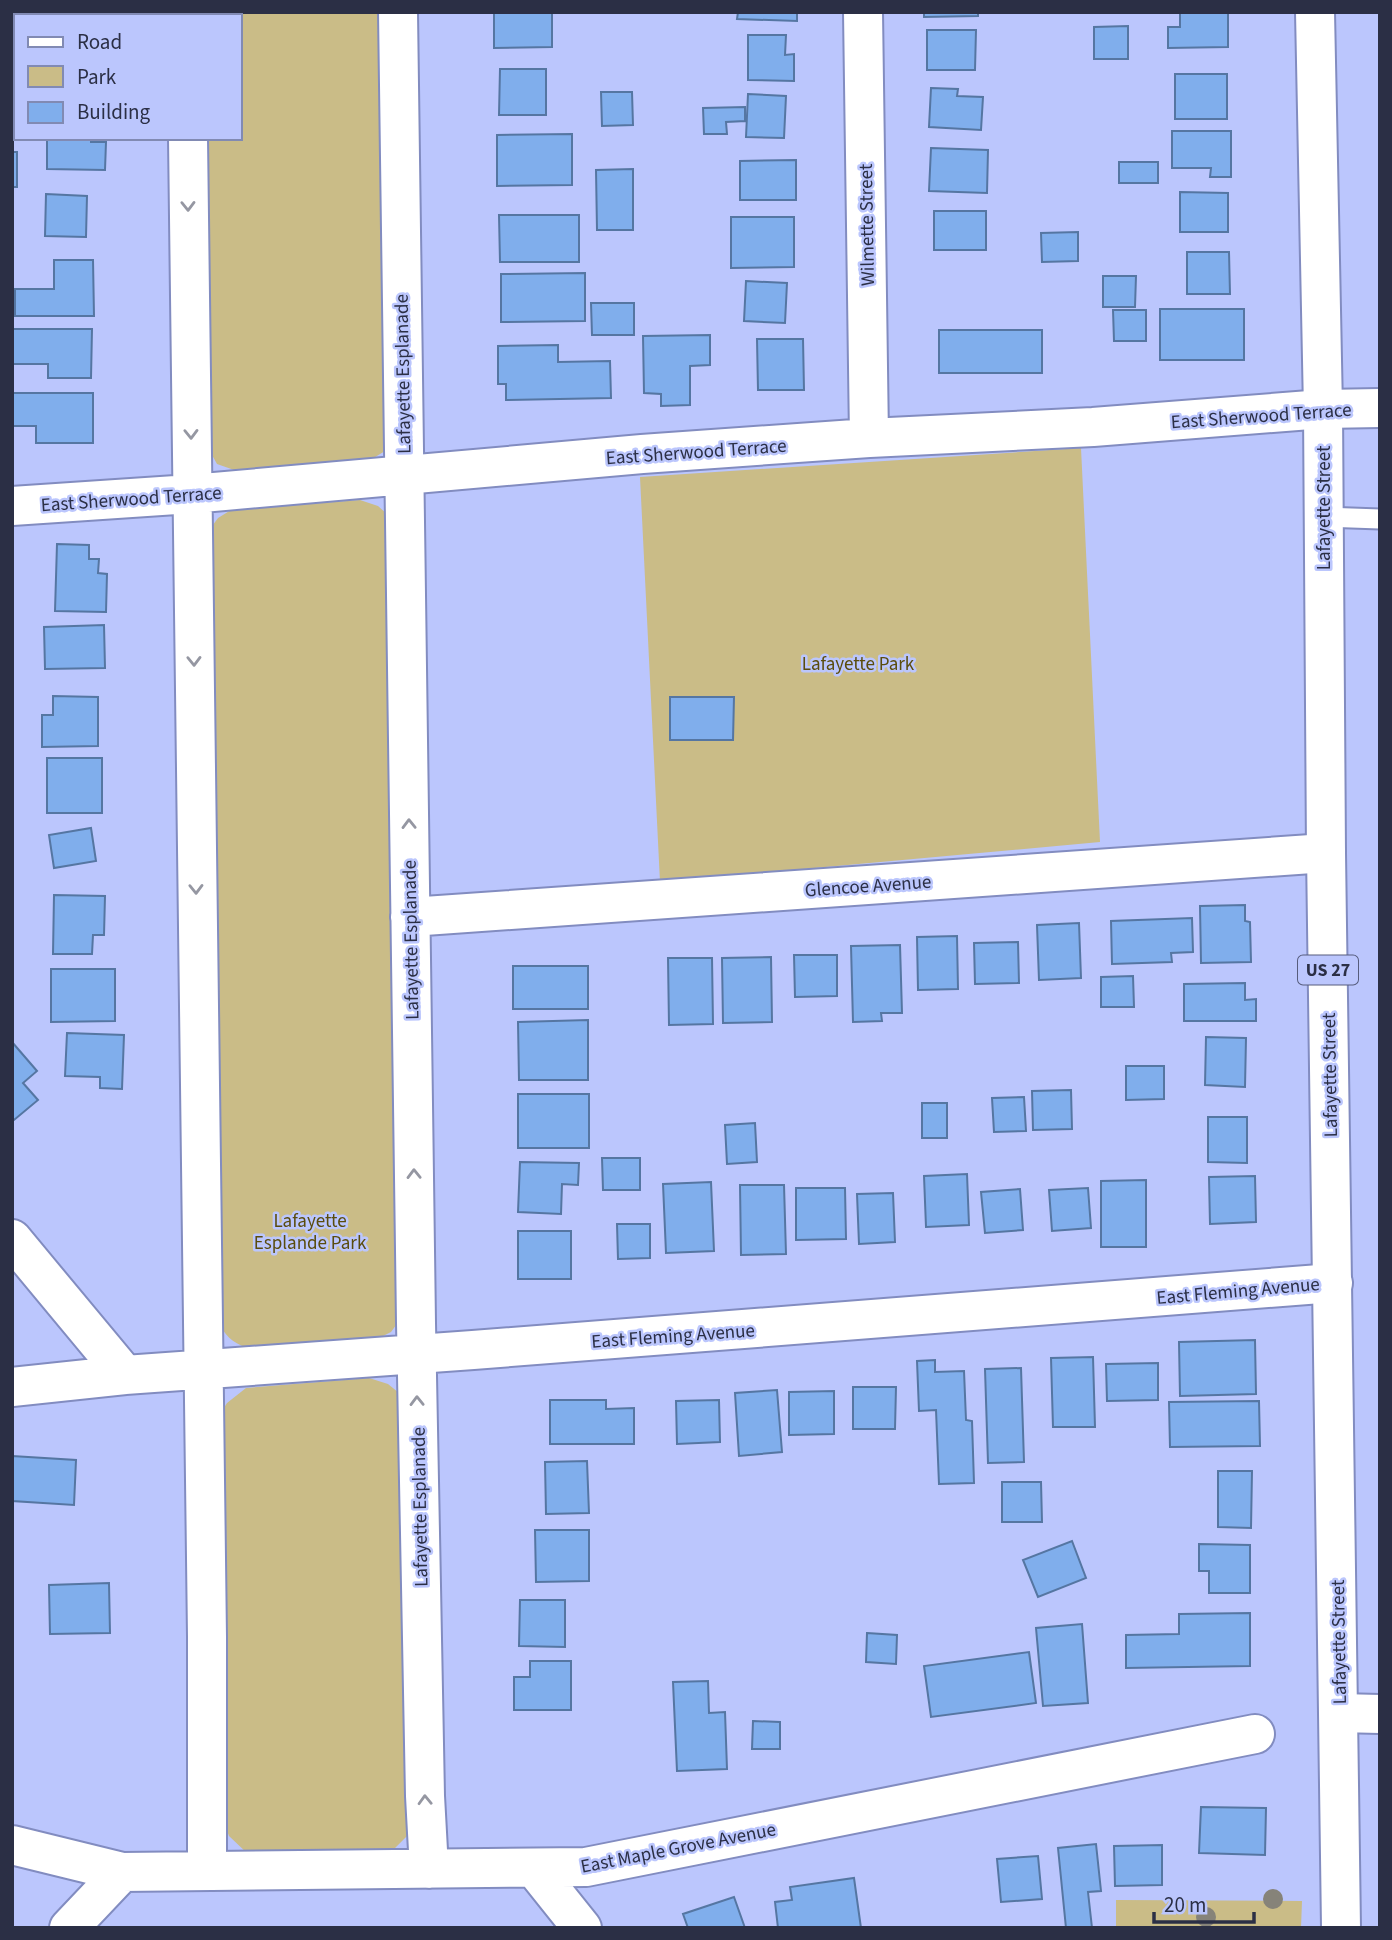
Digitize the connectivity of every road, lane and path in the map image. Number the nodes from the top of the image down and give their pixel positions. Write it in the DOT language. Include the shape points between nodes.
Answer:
graph roads {
  1 [pos="398,12"];
  2 [pos="863,12"];
  3 [pos="1315,12"];
  4 [pos="188,140"];
  5 [pos="1380,408"];
  6 [pos="1323,409"];
  7 [pos="869,438"];
  8 [pos="403,477"];
  9 [pos="191,494"];
  10 [pos="12,506"];
  11 [pos="1323,517"];
  12 [pos="1380,519"];
  13 [pos="1326,853"];
  14 [pos="410,917"];
  15 [pos="12,1239"];
  16 [pos="1333,1283"];
  17 [pos="416,1354"];
  18 [pos="203,1371"];
  19 [pos="125,1375"];
  20 [pos="12,1387"];
  21 [pos="1339,1713"];
  22 [pos="1380,1714"];
  23 [pos="1255,1734"];
  24 [pos="12,1845"];
  25 [pos="429,1868"];
  26 [pos="534,1868"];
  27 [pos="207,1870"];
  28 [pos="122,1872"];
  29 [pos="69,1928"];
  30 [pos="582,1928"];
  31 [pos="1341,1928"];
  1 -- 8 [label="main road, Lafayette Esplanade"];
  2 -- 7 [label="main road, Wilmette Street"];
  3 -- 6 [label="main road, Lafayette Street / US 27"];
  4 -- 9 [label="main road, one-way"];
  5 -- 6 [label="main road, East Sherwood Terrace"];
  6 -- 7 [label="main road, East Sherwood Terrace"];
  6 -- 11 [label="main road, Lafayette Street / US 27"];
  7 -- 8 [label="main road, East Sherwood Terrace"];
  8 -- 9 [label="main road, East Sherwood Terrace"];
  14 -- 8 [label="main road, Lafayette Esplanade, one-way"];
  9 -- 10 [label="main road, East Sherwood Terrace"];
  9 -- 18 [label="main road, one-way"];
  11 -- 12 [label="lane"];
  11 -- 13 [label="main road, Lafayette Street / US 27"];
  13 -- 14 [label="main road, Glencoe Avenue"];
  13 -- 16 [label="main road, Lafayette Street / US 27"];
  17 -- 14 [label="main road, Lafayette Esplanade, one-way"];
  15 -- 19 [label="main road"];
  16 -- 17 [label="main road, East Fleming Avenue"];
  16 -- 21 [label="main road, Lafayette Street / US 27"];
  17 -- 18 [label="main road, East Fleming Avenue"];
  25 -- 17 [label="main road, Lafayette Esplanade, one-way"];
  18 -- 19 [label="main road, East Fleming Avenue"];
  18 -- 27 [label="main road"];
  19 -- 20 [label="main road, East Fleming Avenue"];
  21 -- 22 [label="main road"];
  21 -- 31 [label="main road, Lafayette Street / US 27"];
  23 -- 26 [label="main road, East Maple Grove Avenue" via="586,1867"];
  24 -- 28 [label="main road, East Maple Grove Avenue"];
  25 -- 26 [label="main road, East Maple Grove Avenue"];
  25 -- 27 [label="main road, East Maple Grove Avenue"];
  26 -- 30 [label="main road"];
  27 -- 28 [label="main road, East Maple Grove Avenue"];
  28 -- 29 [label="main road"];
}
